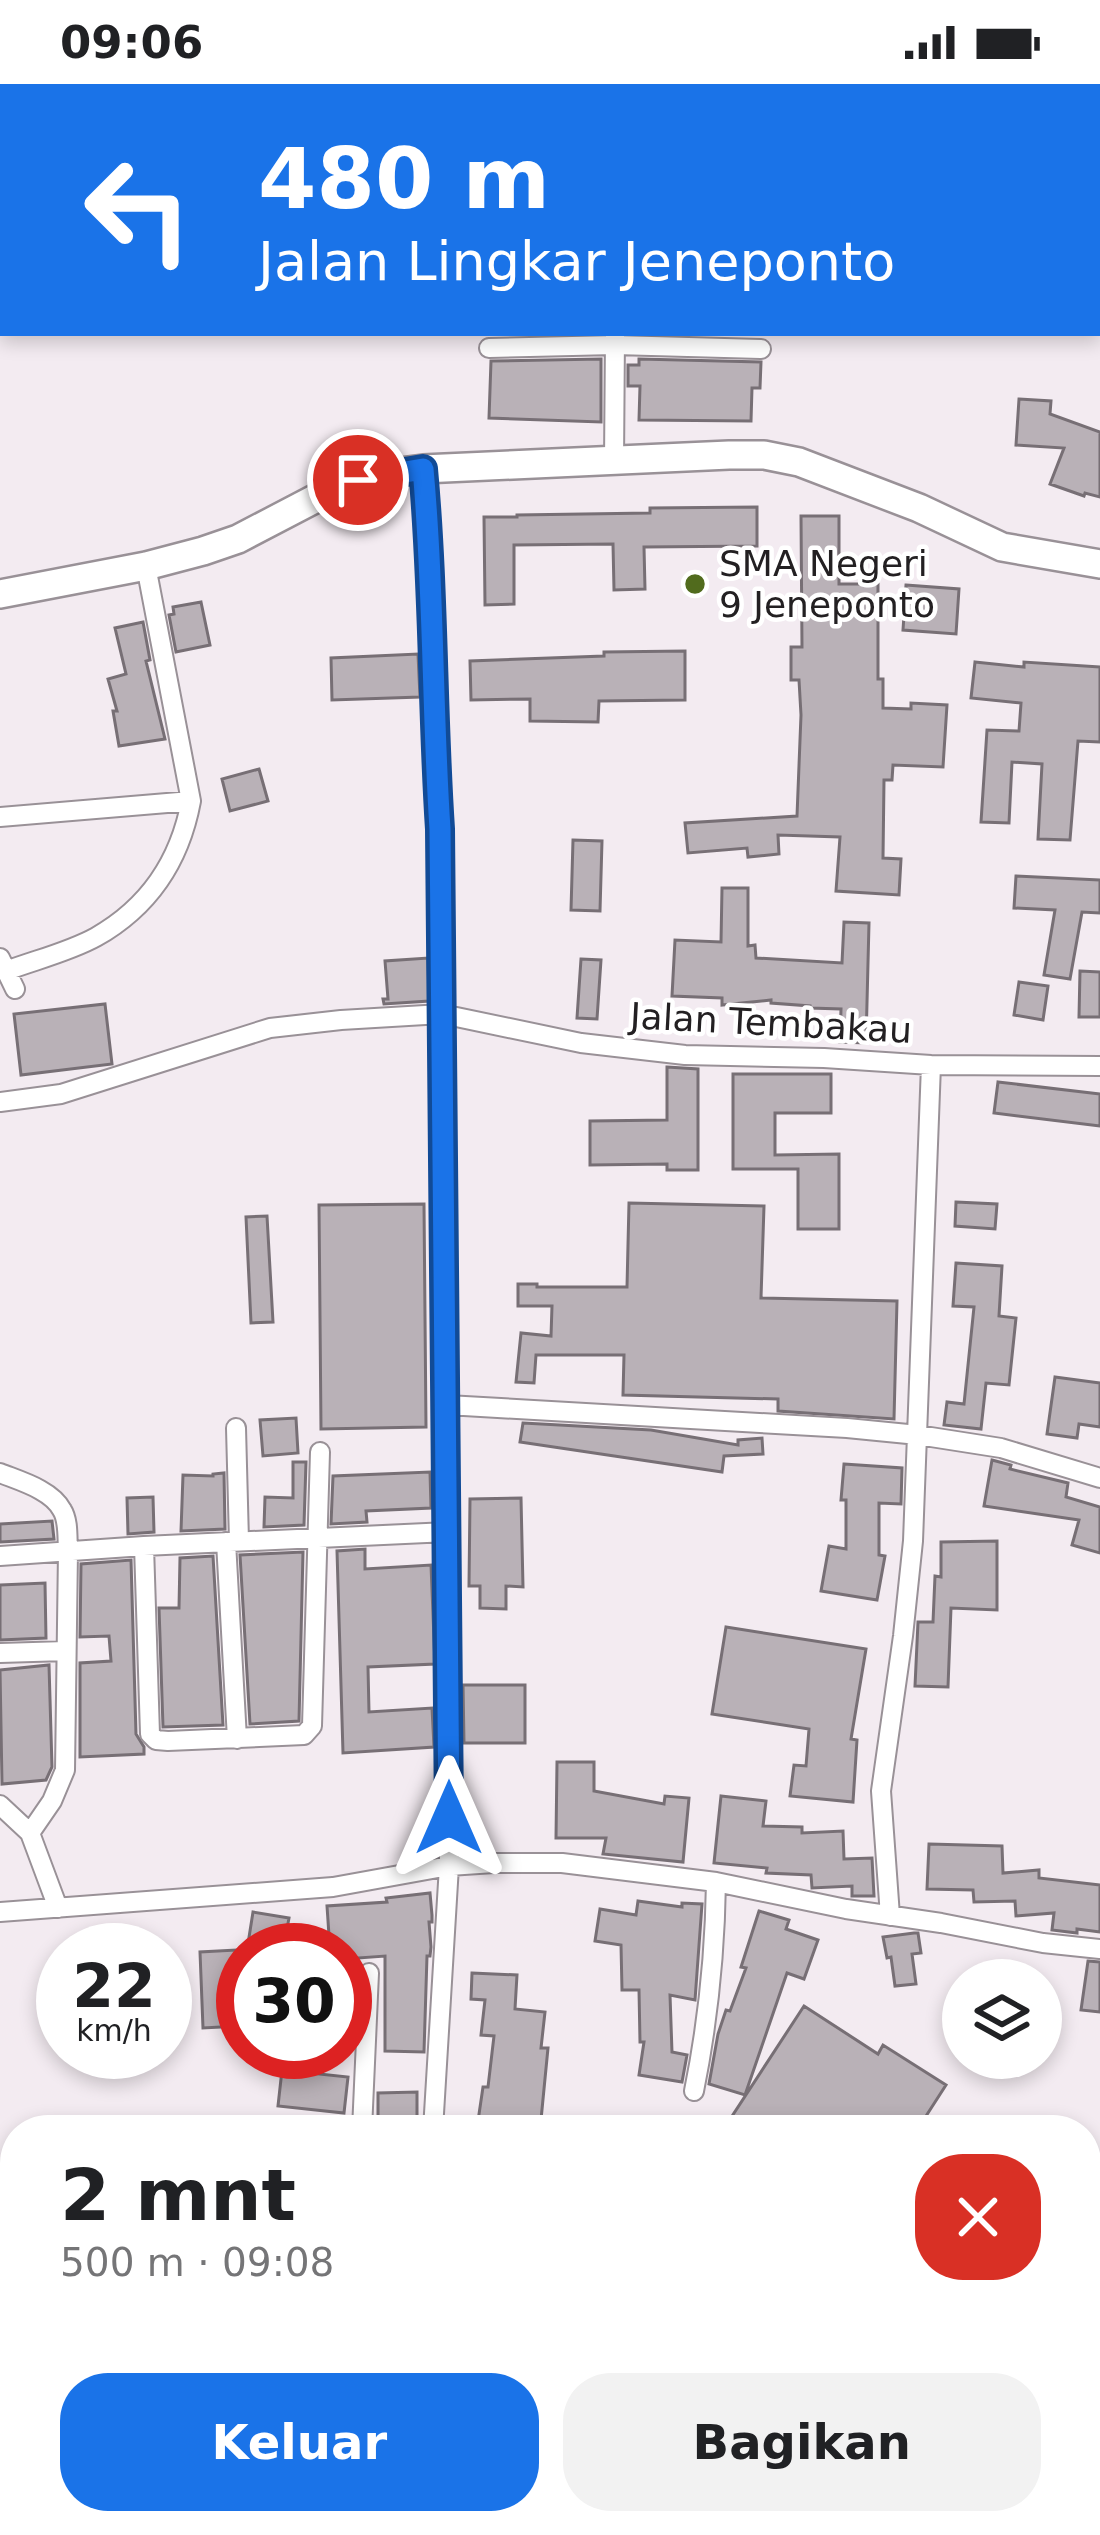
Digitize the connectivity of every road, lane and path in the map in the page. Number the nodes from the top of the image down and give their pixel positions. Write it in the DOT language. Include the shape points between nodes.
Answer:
graph roads {
  1 [pos="615,339"];
  2 [pos="489,348"];
  3 [pos="761,349"];
  4 [pos="614,462"];
  5 [pos="423,469"];
  6 [pos="1100,564"];
  7 [pos="146,566"];
  8 [pos="0,594"];
  9 [pos="191,801"];
  10 [pos="0,818"];
  11 [pos="7,972"];
  12 [pos="442,1014"];
  13 [pos="931,1065"];
  14 [pos="1100,1066"];
  15 [pos="0,1102"];
  16 [pos="447,1406"];
  17 [pos="236,1428"];
  18 [pos="918,1435"];
  19 [pos="320,1453"];
  20 [pos="0,1473"];
  21 [pos="1100,1478"];
  22 [pos="448,1532"];
  23 [pos="318,1538"];
  24 [pos="233,1541"];
  25 [pos="144,1546"];
  26 [pos="68,1551"];
  27 [pos="0,1556"];
  28 [pos="65,1651"];
  29 [pos="0,1653"];
  30 [pos="237,1739"];
  31 [pos="0,1805"];
  32 [pos="30,1833"];
  33 [pos="449,1866"];
  34 [pos="716,1882"];
  35 [pos="58,1908"];
  36 [pos="0,1912"];
  37 [pos="890,1916"];
  38 [pos="1100,1949"];
  39 [pos="364,2079"];
  40 [pos="694,2091"];
  41 [pos="363,2115"];
  42 [pos="434,2115"];
  1 -- 2 [label="street"];
  1 -- 3 [label="street"];
  1 -- 4 [label="street"];
  4 -- 5 [label="main road"];
  4 -- 6 [label="main road" via="764,454 920,508 1002,547"];
  5 -- 7 [label="main road" via="358,480 238,538"];
  5 -- 12 [label="street"];
  7 -- 8 [label="main road"];
  7 -- 9 [label="street"];
  9 -- 10 [label="street"];
  9 -- 11 [label="street" via="164,876 136,910 94,938"];
  12 -- 13 [label="street, Jalan Tembakau" via="685,1055"];
  12 -- 15 [label="street, Jalan Tembakau" via="269,1028 61,1094"];
  12 -- 16 [label="street"];
  13 -- 14 [label="street, Jalan Tembakau"];
  13 -- 18 [label="street"];
  16 -- 18 [label="street"];
  16 -- 22 [label="street"];
  17 -- 24 [label="street"];
  18 -- 21 [label="street" via="1001,1448"];
  18 -- 37 [label="street" via="881,1791"];
  19 -- 23 [label="street"];
  20 -- 26 [label="street" via="61,1506"];
  22 -- 23 [label="street"];
  22 -- 33 [label="street"];
  23 -- 24 [label="street"];
  23 -- 30 [label="street" via="310,1730"];
  24 -- 25 [label="street"];
  24 -- 30 [label="street"];
  25 -- 26 [label="street"];
  25 -- 30 [label="street" via="150,1734"];
  26 -- 27 [label="street"];
  26 -- 28 [label="street"];
  28 -- 29 [label="street"];
  28 -- 32 [label="street" via="65,1770"];
  31 -- 32 [label="street"];
  32 -- 35 [label="street"];
  33 -- 34 [label="street" via="562,1863"];
  33 -- 35 [label="street" via="334,1887"];
  33 -- 42 [label="street"];
  34 -- 37 [label="street"];
  34 -- 40 [label="street"];
  35 -- 36 [label="street"];
  37 -- 38 [label="street"];
  39 -- 41 [label="street"];
}
